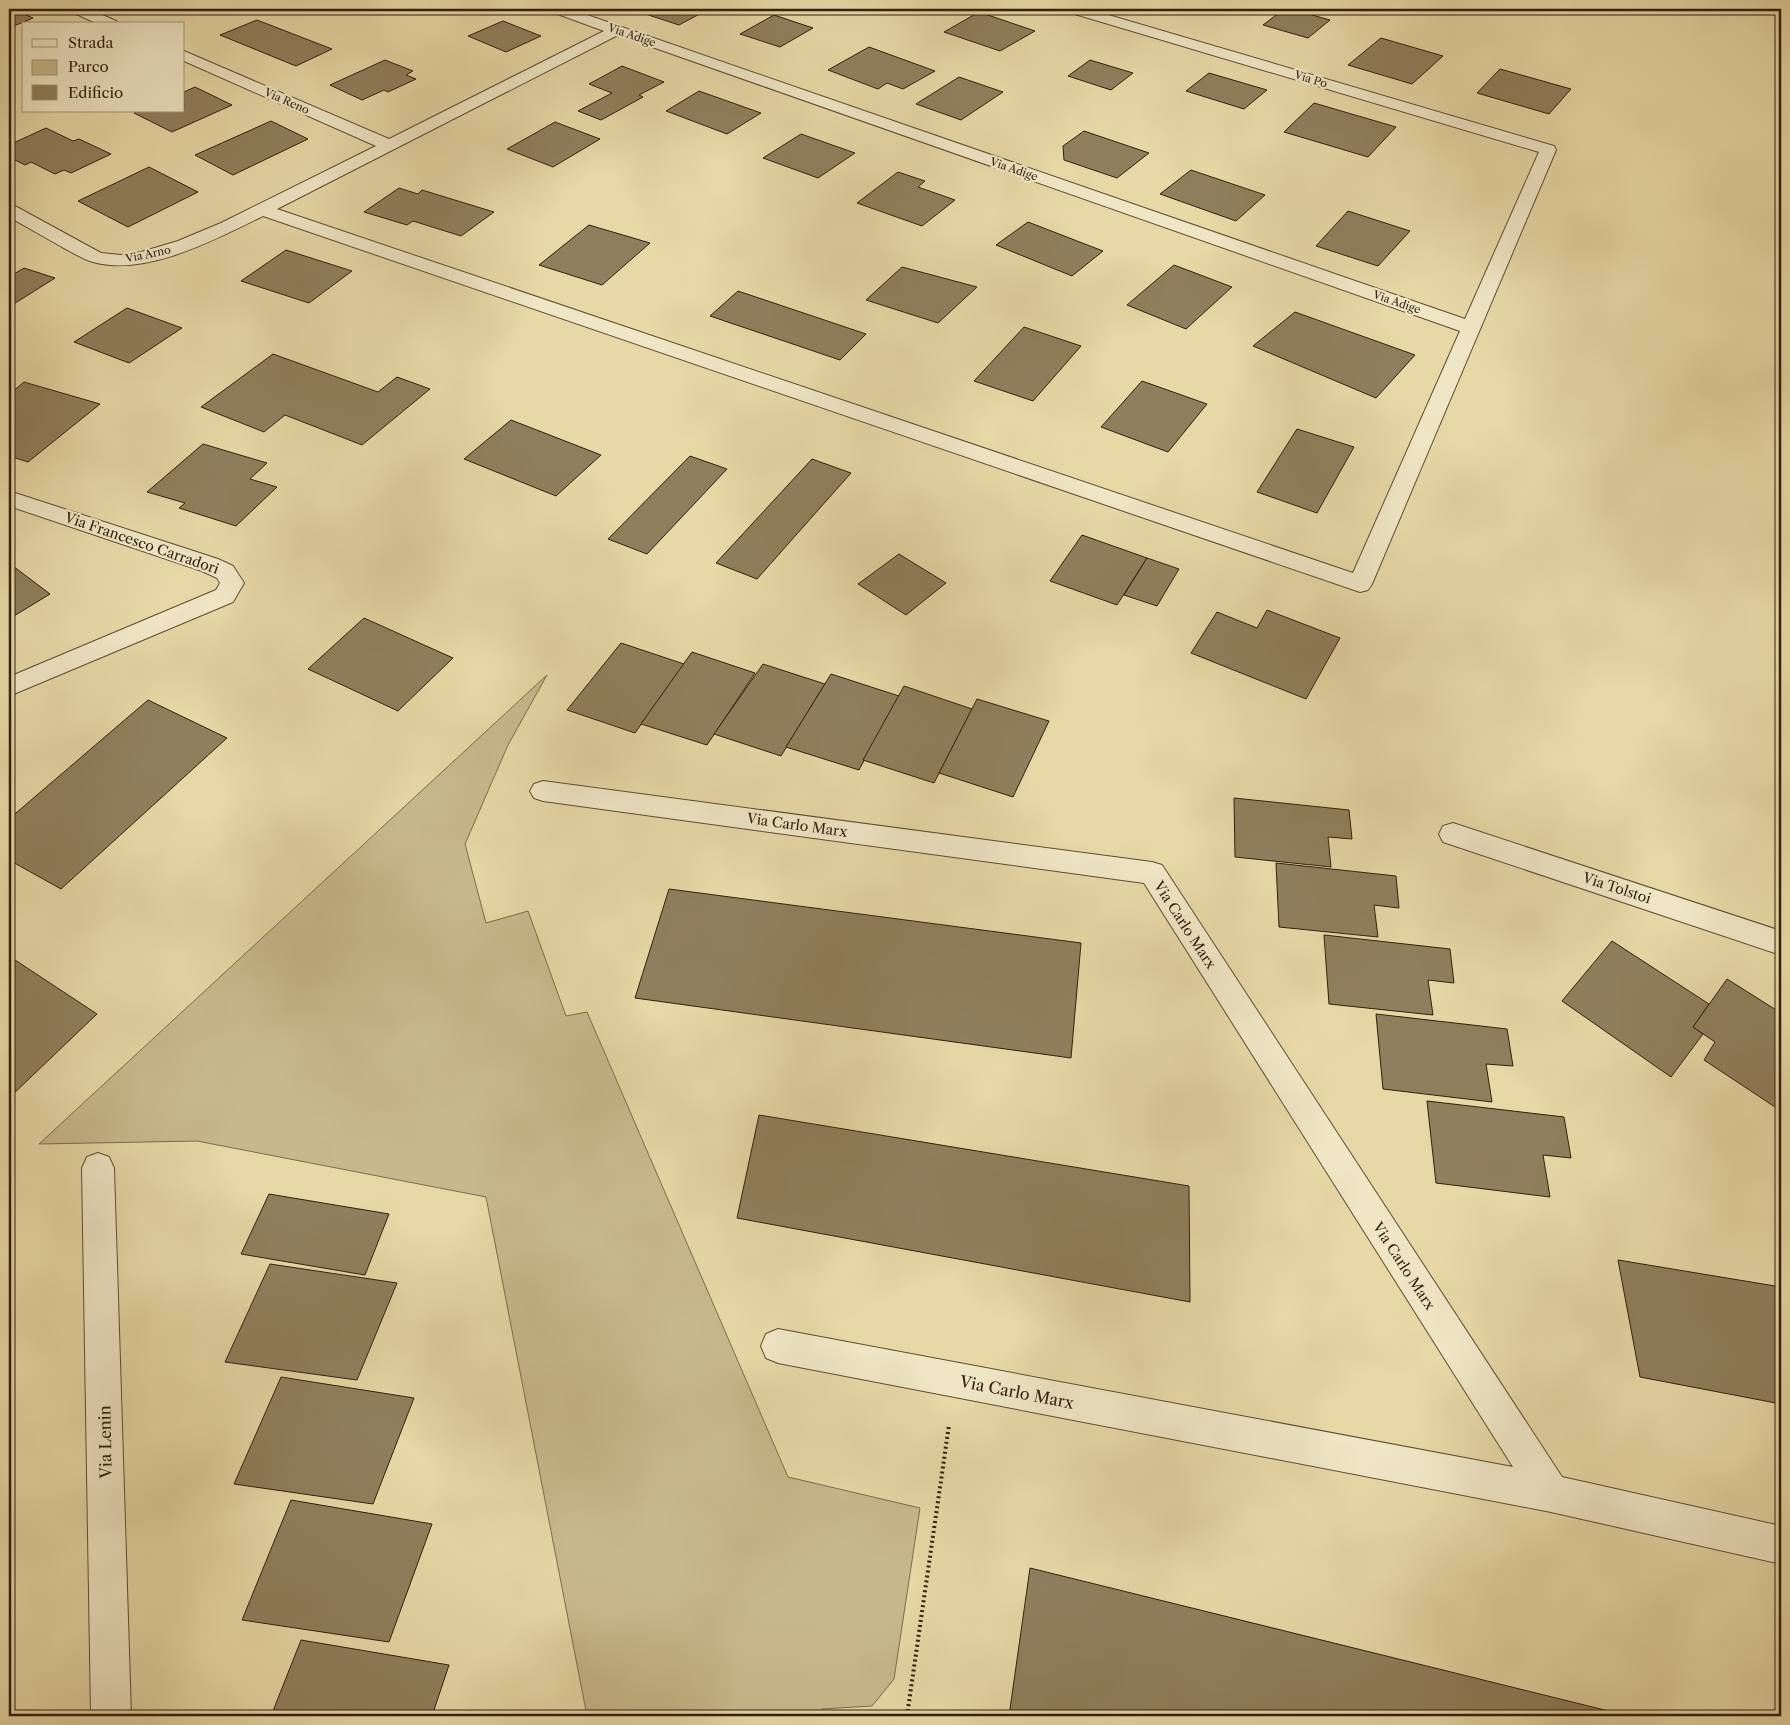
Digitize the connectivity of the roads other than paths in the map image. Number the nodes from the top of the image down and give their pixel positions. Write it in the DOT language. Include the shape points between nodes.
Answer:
graph roads {
  1 [pos="77,9"];
  2 [pos="557,9"];
  3 [pos="1073,9"];
  4 [pos="106,22"];
  5 [pos="617,30"];
  6 [pos="185,56"];
  7 [pos="390,146"];
  8 [pos="9,210"];
  9 [pos="262,210"];
  10 [pos="1471,328"];
  11 [pos="9,498"];
  12 [pos="9,687"];
  13 [pos="543,791"];
  14 [pos="1453,834"];
  15 [pos="1781,943"];
  16 [pos="98,1168"];
  17 [pos="778,1346"];
  18 [pos="1551,1493"];
  19 [pos="1781,1545"];
  20 [pos="111,1716"];
  1 -- 4 [label="street"];
  2 -- 5 [label="street, Via Adige"];
  3 -- 10 [label="street, Via Po" via="1548,150"];
  5 -- 7 [label="street, Via Arno"];
  5 -- 10 [label="street, Via Adige"];
  6 -- 7 [label="street, Via Reno"];
  7 -- 9 [label="street, Via Arno"];
  8 -- 9 [label="street, Via Arno" via="87,253 119,260 177,248"];
  9 -- 10 [label="street" via="1360,584"];
  11 -- 12 [label="street, Via Francesco Carradori" via="210,565 225,572 232,583 225,596"];
  13 -- 18 [label="street, Via Carlo Marx" via="1152,873"];
  14 -- 15 [label="street, Via Tolstoi"];
  16 -- 20 [label="street, Via Lenin"];
  17 -- 18 [label="street, Via Carlo Marx"];
  18 -- 19 [label="street, Via Carlo Marx"];
}
